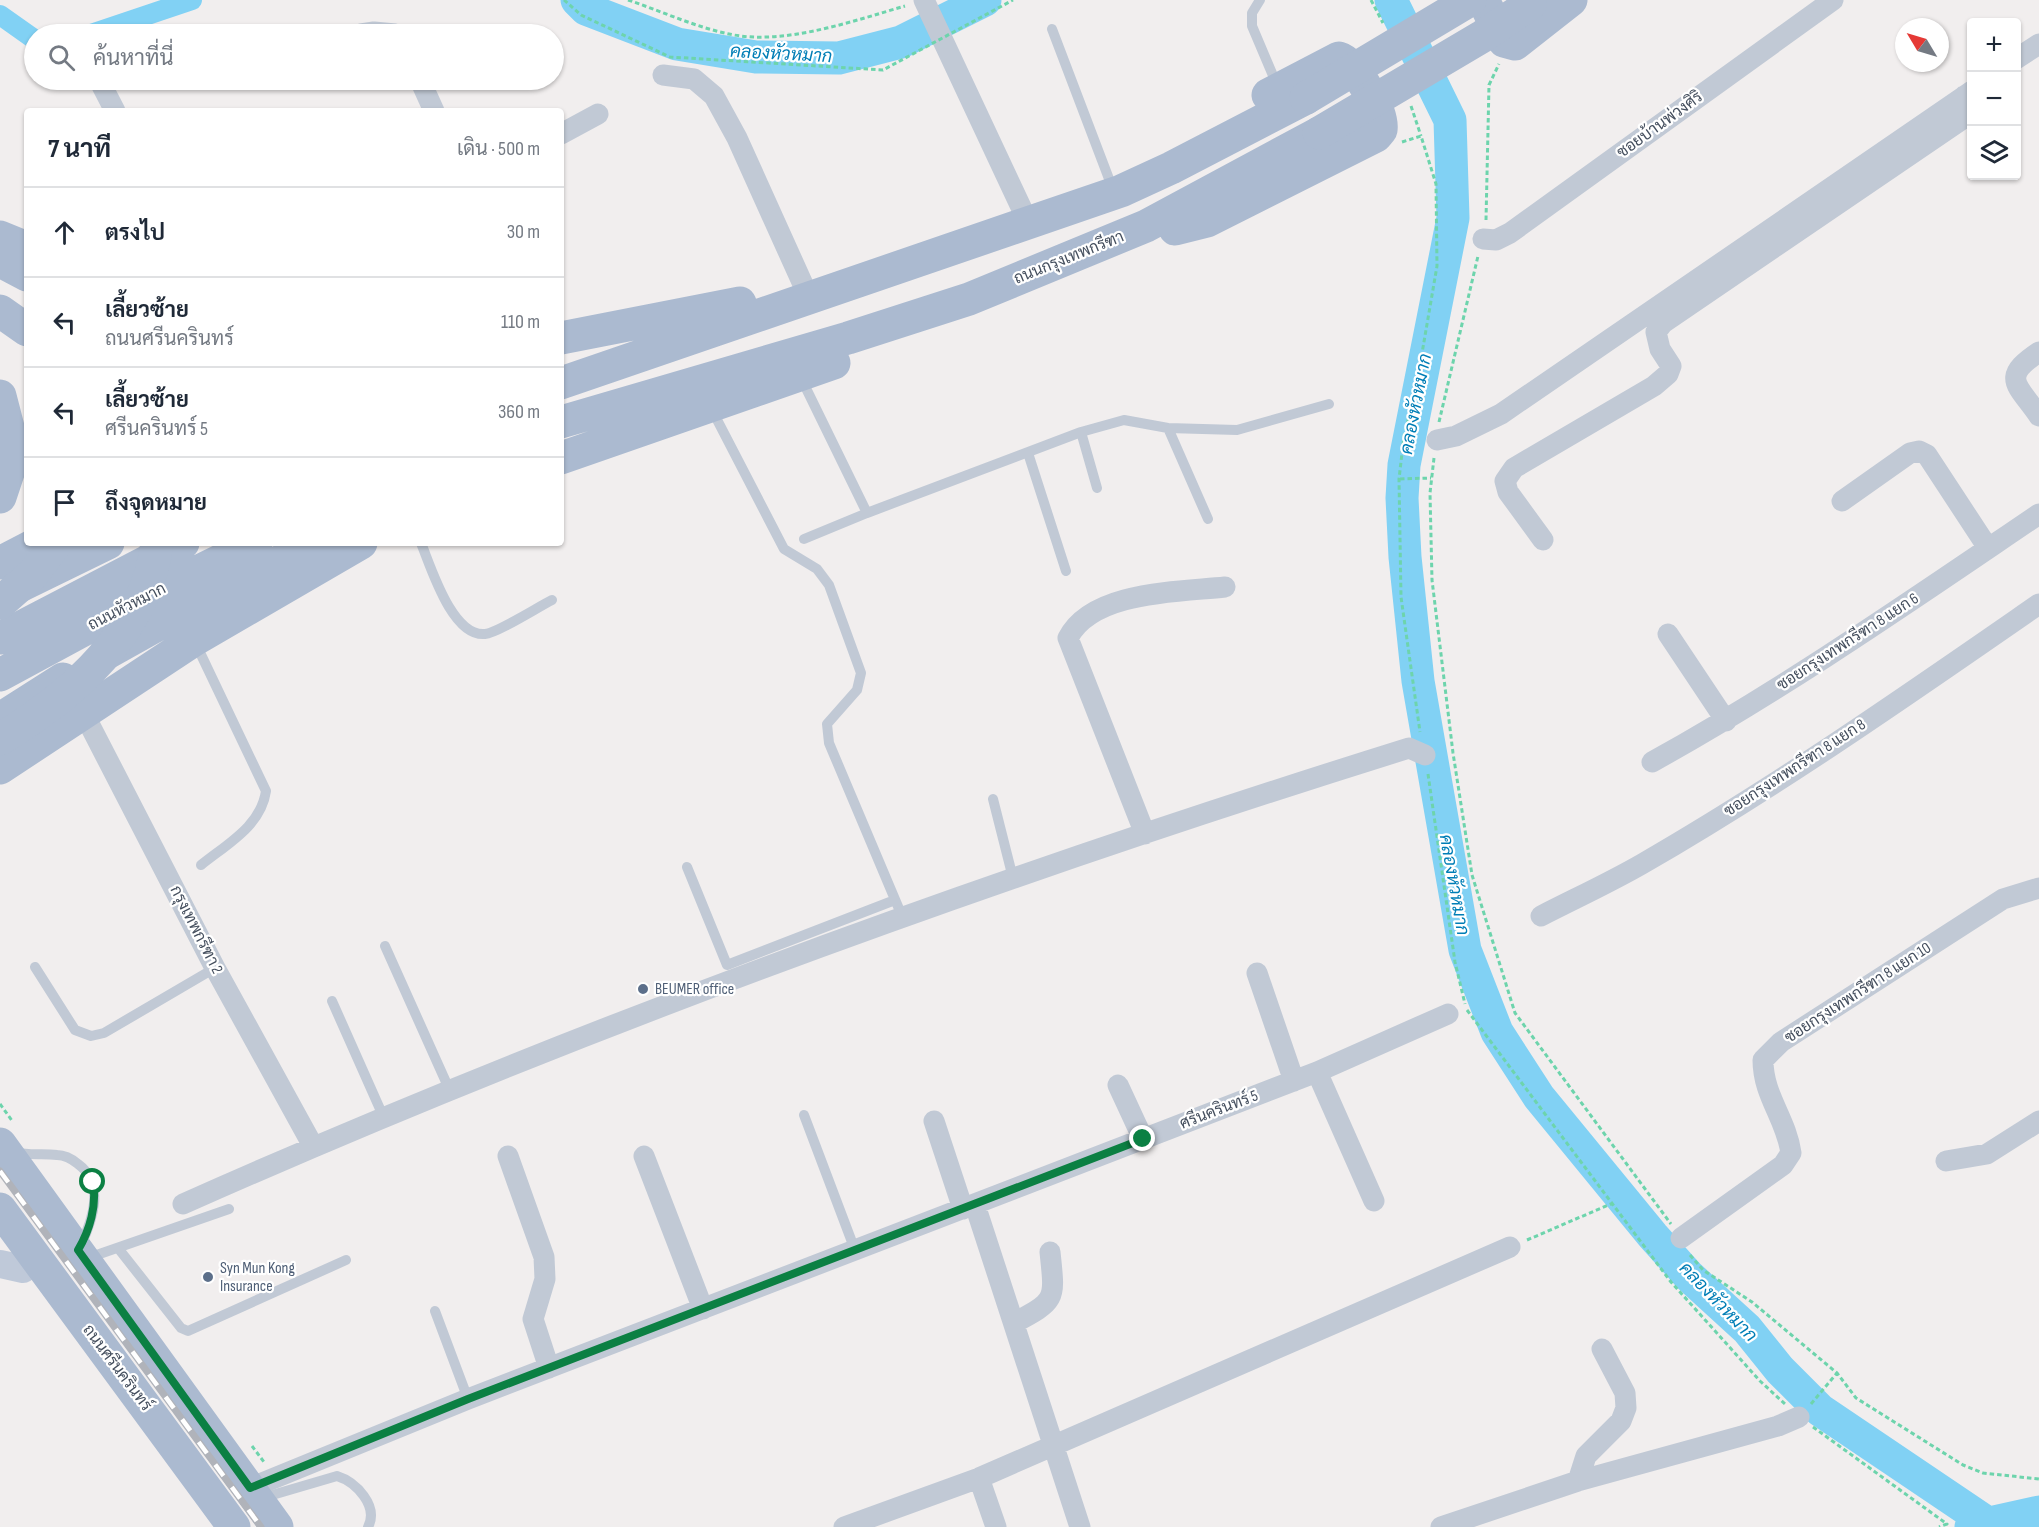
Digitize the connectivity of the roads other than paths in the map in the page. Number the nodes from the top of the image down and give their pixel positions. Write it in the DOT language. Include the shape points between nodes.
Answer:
graph roads {
  1 [pos="1260,0"];
  2 [pos="1470,0"];
  3 [pos="1483,0"];
  4 [pos="1571,0"];
  5 [pos="1833,0"];
  6 [pos="920,1"];
  7 [pos="1533,2"];
  8 [pos="1052,29"];
  9 [pos="2039,44"];
  10 [pos="2021,56"];
  11 [pos="663,75"];
  12 [pos="104,90"];
  13 [pos="423,90"];
  14 [pos="1292,93"];
  15 [pos="1967,94"];
  16 [pos="1967,102"];
  17 [pos="113,108"];
  18 [pos="428,108"];
  19 [pos="598,114"];
  20 [pos="564,132"];
  21 [pos="1118,192"];
  22 [pos="1028,222"];
  23 [pos="1146,226"];
  24 [pos="0,237"];
  25 [pos="1483,239"];
  26 [pos="24,247"];
  27 [pos="0,261"];
  28 [pos="24,273"];
  29 [pos="848,283"];
  30 [pos="806,291"];
  31 [pos="969,299"];
  32 [pos="0,310"];
  33 [pos="24,328"];
  34 [pos="564,337"];
  35 [pos="2039,352"];
  36 [pos="800,376"];
  37 [pos="564,381"];
  38 [pos="0,396"];
  39 [pos="1329,404"];
  40 [pos="711,407"];
  41 [pos="2039,417"];
  42 [pos="564,421"];
  43 [pos="1168,428"];
  44 [pos="1081,432"];
  45 [pos="1437,440"];
  46 [pos="1028,453"];
  47 [pos="564,457"];
  48 [pos="1097,488"];
  49 [pos="0,497"];
  50 [pos="1842,501"];
  51 [pos="867,513"];
  52 [pos="2039,514"];
  53 [pos="1208,519"];
  54 [pos="804,539"];
  55 [pos="1543,540"];
  56 [pos="32,546"];
  57 [pos="54,546"];
  58 [pos="102,546"];
  59 [pos="157,546"];
  60 [pos="177,546"];
  61 [pos="250,546"];
  62 [pos="312,546"];
  63 [pos="357,546"];
  64 [pos="422,546"];
  65 [pos="1988,548"];
  66 [pos="0,563"];
  67 [pos="1066,571"];
  68 [pos="1225,587"];
  69 [pos="0,597"];
  70 [pos="552,600"];
  71 [pos="0,603"];
  72 [pos="2039,604"];
  73 [pos="1668,634"];
  74 [pos="0,638"];
  75 [pos="194,640"];
  76 [pos="0,675"];
  77 [pos="83,712"];
  78 [pos="0,719"];
  79 [pos="1726,721"];
  80 [pos="0,739"];
  81 [pos="1425,754"];
  82 [pos="1652,762"];
  83 [pos="0,768"];
  84 [pos="993,799"];
  85 [pos="1145,834"];
  86 [pos="201,865"];
  87 [pos="687,867"];
  88 [pos="1013,878"];
  89 [pos="2039,888"];
  90 [pos="899,908"];
  91 [pos="1540,916"];
  92 [pos="386,946"];
  93 [pos="35,967"];
  94 [pos="215,969"];
  95 [pos="1257,973"];
  96 [pos="332,1001"];
  97 [pos="1448,1014"];
  98 [pos="1317,1072"];
  99 [pos="1294,1081"];
  100 [pos="1118,1085"];
  101 [pos="450,1091"];
  102 [pos="804,1115"];
  103 [pos="384,1118"];
  104 [pos="934,1121"];
  105 [pos="2039,1121"];
  106 [pos="1143,1139"];
  107 [pos="0,1143"];
  108 [pos="313,1146"];
  109 [pos="508,1156"];
  110 [pos="644,1156"];
  111 [pos="1946,1161"];
  112 [pos="1374,1202"];
  113 [pos="183,1204"];
  114 [pos="969,1207"];
  115 [pos="0,1209"];
  116 [pos="229,1209"];
  117 [pos="1681,1238"];
  118 [pos="1510,1247"];
  119 [pos="118,1248"];
  120 [pos="855,1250"];
  121 [pos="1050,1252"];
  122 [pos="81,1255"];
  123 [pos="346,1260"];
  124 [pos="8,1261"];
  125 [pos="703,1309"];
  126 [pos="435,1311"];
  127 [pos="79,1316"];
  128 [pos="1014,1323"];
  129 [pos="1602,1349"];
  130 [pos="549,1368"];
  131 [pos="468,1399"];
  132 [pos="1803,1413"];
  133 [pos="1054,1444"];
  134 [pos="979,1478"];
  135 [pos="1578,1481"];
  136 [pos="254,1493"];
  137 [pos="234,1527"];
  138 [pos="277,1527"];
  139 [pos="368,1527"];
  140 [pos="844,1527"];
  141 [pos="996,1527"];
  142 [pos="1080,1527"];
  143 [pos="1441,1527"];
  1 -- 14 [label="lane" via="1252,13 1252,26"];
  2 -- 14 [label="main road, bridge"];
  3 -- 4 [label="main road" via="1508,44 1515,44"];
  5 -- 25 [label="street, ซอยบ้านพ่วงศิริ" via="1510,233 1496,240"];
  6 -- 22 [label="street" via="940,33"];
  7 -- 23 [label="main road, ถนนกรุงเทพกรีฑา, bridge" via="1483,36 1318,133"];
  8 -- 21 [label="lane"];
  9 -- 10 [label="street"];
  11 -- 30 [label="street" via="694,80 714,96"];
  12 -- 17 [label="street"];
  13 -- 18 [label="street"];
  14 -- 21 [label="main road" via="1172,168"];
  14 -- 23 [label="main road" via="1339,58 1345,60 1382,117 1382,130 1207,221 1166,231"];
  15 -- 45 [label="street" via="1501,414 1456,436"];
  16 -- 55 [label="street" via="1961,120 1663,323 1656,332 1660,349 1671,366 1654,386 1514,468 1505,481 1508,492"];
  19 -- 20 [label="street"];
  21 -- 22 [label="main road"];
  22 -- 29 [label="main road"];
  23 -- 31 [label="main road, ถนนกรุงเทพกรีฑา"];
  24 -- 26 [label="main road"];
  27 -- 28 [label="main road"];
  29 -- 30 [label="main road"];
  29 -- 37 [label="main road"];
  30 -- 34 [label="main road"];
  31 -- 36 [label="main road" via="900,335"];
  31 -- 42 [label="main road, ถนนกรุงเทพกรีฑา"];
  32 -- 33 [label="main road"];
  35 -- 41 [label="street" via="2021,364 2014,381"];
  36 -- 40 [label="main road"];
  36 -- 51 [label="lane"];
  38 -- 49 [label="main road" via="8,427 9,470"];
  39 -- 43 [label="lane" via="1237,430"];
  40 -- 47 [label="main road"];
  40 -- 90 [label="lane" via="784,549 817,569 829,585 861,673 858,690 827,724 829,743"];
  43 -- 44 [label="lane" via="1124,420"];
  43 -- 53 [label="lane"];
  44 -- 46 [label="lane"];
  44 -- 48 [label="lane"];
  46 -- 51 [label="lane"];
  46 -- 67 [label="lane"];
  50 -- 65 [label="street" via="1910,453 1919,451 1927,455"];
  51 -- 54 [label="lane"];
  52 -- 65 [label="street, ซอยกรุงเทพกรีฑา 8 แยก 6"];
  56 -- 66 [label="main road"];
  57 -- 71 [label="main road, bridge" via="33,574"];
  58 -- 69 [label="main road"];
  59 -- 80 [label="main road, bridge" via="135,614 96,667 28,722"];
  60 -- 74 [label="main road, ถนนหัวหมาก"];
  61 -- 76 [label="main road, ถนนหัวหมาก"];
  62 -- 78 [label="main road" via="145,629"];
  63 -- 75 [label="main road"];
  64 -- 70 [label="lane" via="453,614 468,631 485,634"];
  65 -- 79 [label="street, ซอยกรุงเทพกรีฑา 8 แยก 6" via="1936,586"];
  68 -- 85 [label="street" via="1140,595 1085,615 1068,638"];
  72 -- 91 [label="street, ซอยกรุงเทพกรีฑา 8 แยก 8" via="1848,736 1734,808 1641,865"];
  73 -- 79 [label="street"];
  75 -- 77 [label="main road"];
  75 -- 86 [label="lane" via="266,791 256,821"];
  77 -- 83 [label="main road"];
  77 -- 94 [label="street, กรุงเทพกรีฑา 2"];
  79 -- 82 [label="street, ซอยกรุงเทพกรีฑา 8 แยก 6"];
  81 -- 85 [label="street" via="1409,748"];
  84 -- 88 [label="lane"];
  85 -- 88 [label="street"];
  87 -- 90 [label="lane" via="727,965"];
  88 -- 90 [label="street"];
  89 -- 117 [label="street, ซอยกรุงเทพกรีฑา 8 แยก 10" via="2003,899 1781,1041 1763,1060 1763,1079 1788,1136 1791,1153 1783,1165"];
  90 -- 101 [label="street"];
  92 -- 101 [label="lane"];
  93 -- 94 [label="lane" via="75,1030 91,1036 104,1033"];
  94 -- 108 [label="street, กรุงเทพกรีฑา 2"];
  95 -- 99 [label="street"];
  96 -- 103 [label="lane"];
  97 -- 98 [label="street, ศรีนครินทร์ 5"];
  98 -- 99 [label="street, ศรีนครินทร์ 5"];
  98 -- 112 [label="street"];
  99 -- 106 [label="street, ศรีนครินทร์ 5"];
  100 -- 106 [label="street"];
  101 -- 103 [label="street"];
  102 -- 120 [label="lane"];
  103 -- 108 [label="street"];
  104 -- 114 [label="street"];
  105 -- 111 [label="street" via="1987,1154"];
  106 -- 114 [label="street, ศรีนครินทร์ 5"];
  107 -- 122 [label="main road"];
  107 -- 122 [label="lane" via="26,1155 65,1157 86,1170 96,1198"];
  108 -- 113 [label="street"];
  109 -- 130 [label="street" via="544,1257 545,1279 533,1319"];
  110 -- 125 [label="street"];
  114 -- 120 [label="street, ศรีนครินทร์ 5"];
  114 -- 128 [label="street"];
  115 -- 127 [label="main road, ถนนศรีนครินทร์"];
  116 -- 119 [label="lane"];
  118 -- 133 [label="street"];
  119 -- 122 [label="lane"];
  119 -- 123 [label="lane" via="188,1331"];
  120 -- 125 [label="street, ศรีนครินทร์ 5"];
  121 -- 128 [label="street" via="1052,1296 1046,1306"];
  122 -- 136 [label="main road"];
  124 -- 127 [label="main road"];
  125 -- 130 [label="street, ศรีนครินทร์ 5"];
  126 -- 131 [label="lane"];
  127 -- 137 [label="main road, ถนนศรีนครินทร์"];
  128 -- 133 [label="street"];
  129 -- 135 [label="street" via="1625,1393 1626,1408 1621,1421 1586,1456"];
  130 -- 131 [label="street, ศรีนครินทร์ 5"];
  131 -- 136 [label="street, ศรีนครินทร์ 5"];
  132 -- 135 [label="street" via="1790,1423"];
  133 -- 134 [label="street"];
  133 -- 142 [label="street"];
  134 -- 140 [label="street"];
  134 -- 141 [label="street"];
  135 -- 143 [label="street"];
  136 -- 138 [label="main road"];
  136 -- 139 [label="lane" via="338,1476 356,1485 370,1508 372,1519"];
}
